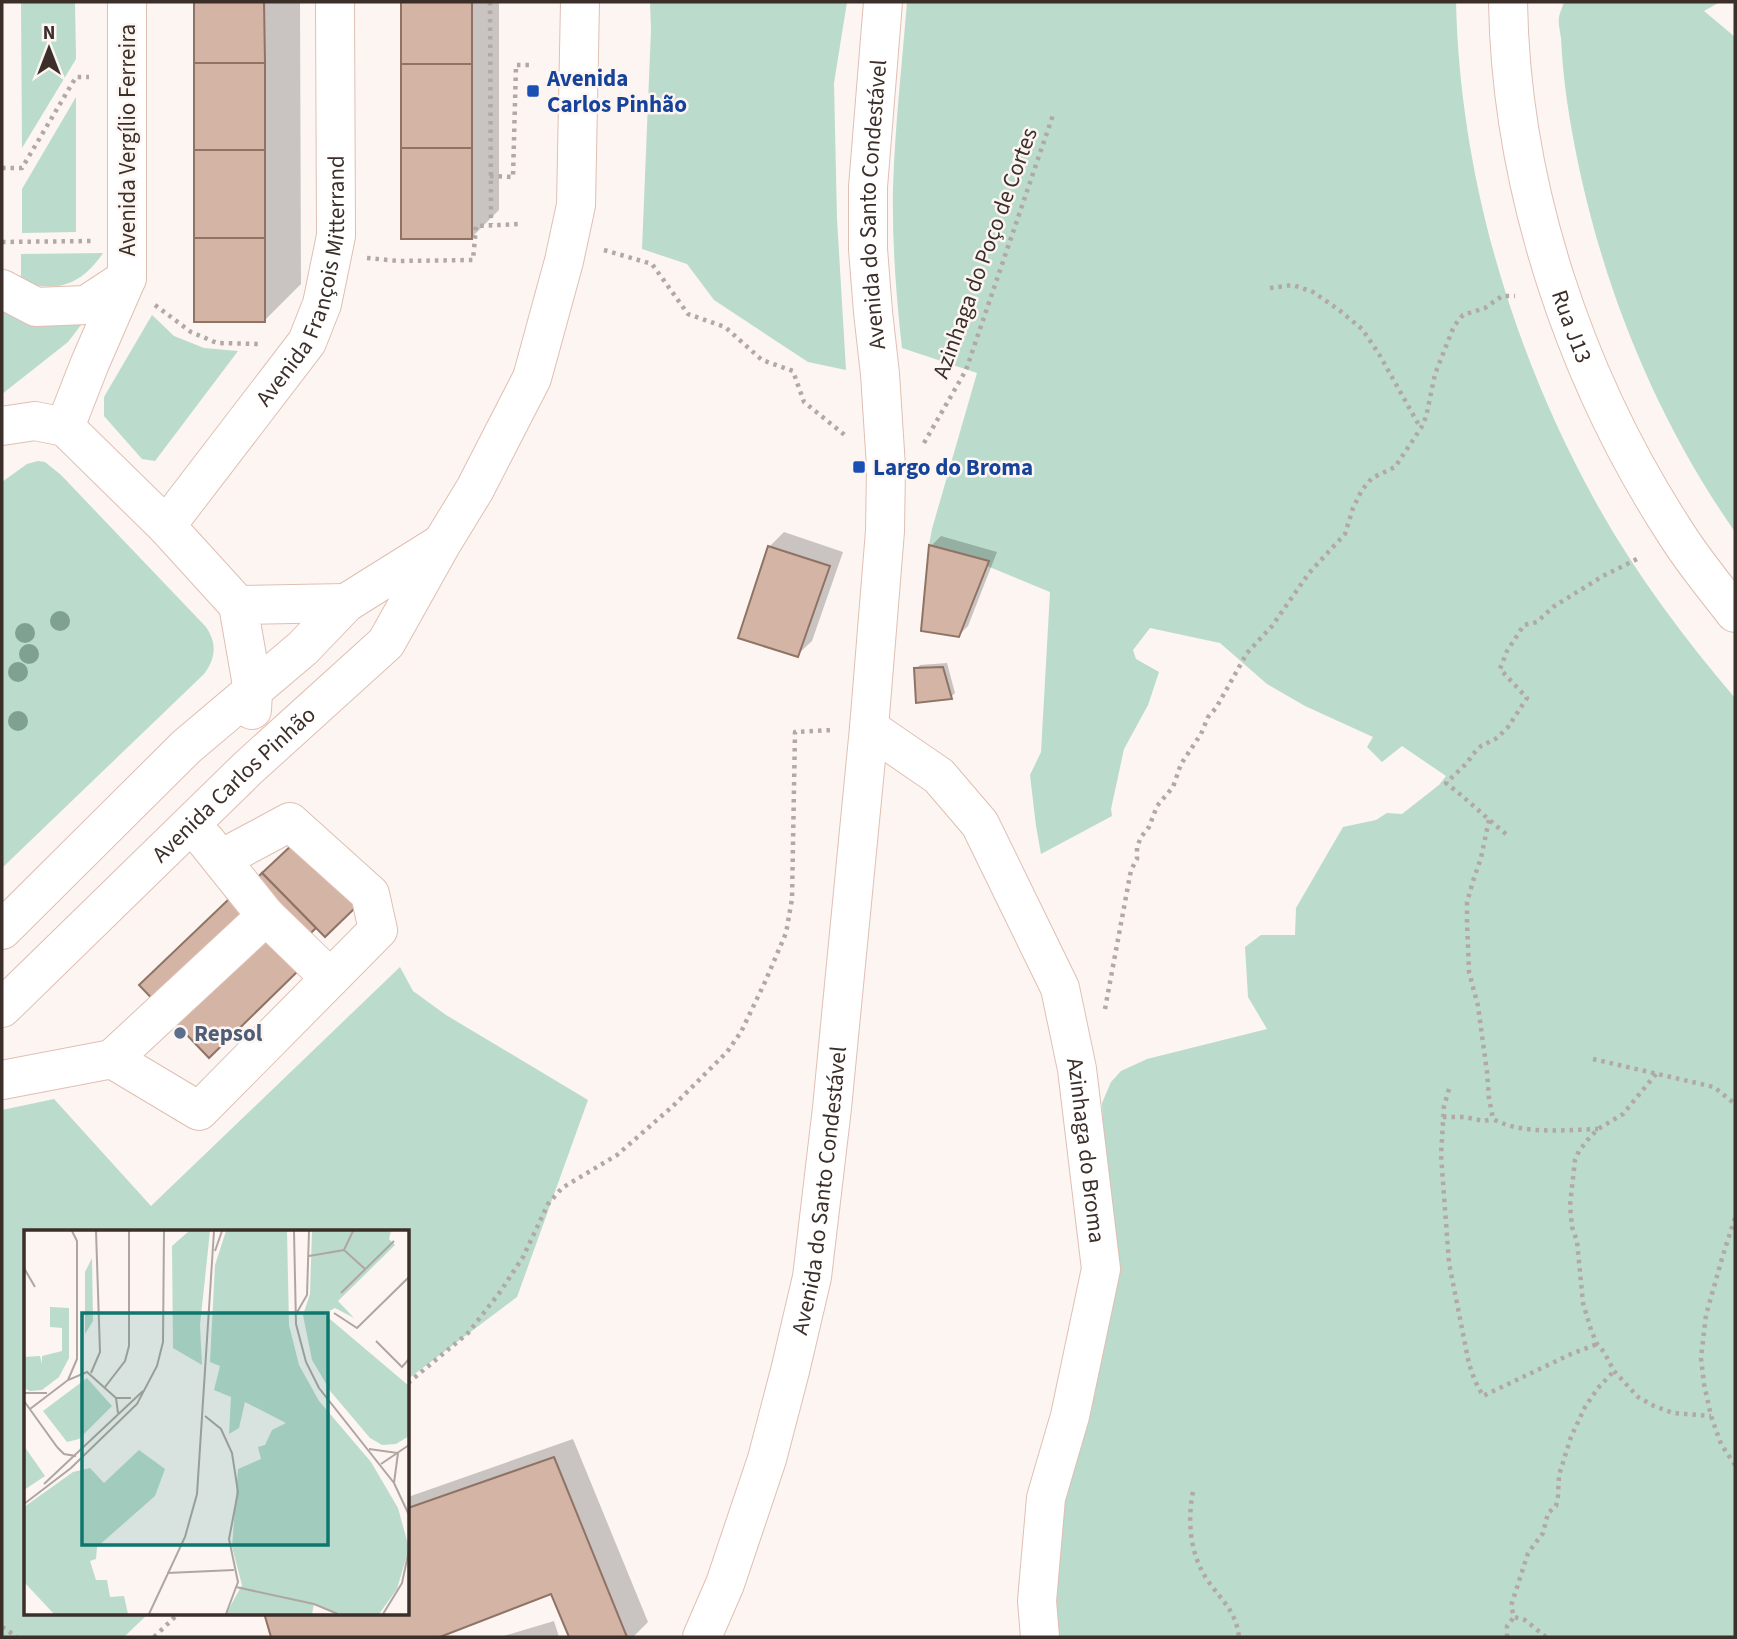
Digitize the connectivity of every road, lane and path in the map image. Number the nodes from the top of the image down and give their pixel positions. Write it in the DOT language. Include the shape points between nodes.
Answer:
graph roads {
  1 [pos="127,2"];
  2 [pos="335,2"];
  3 [pos="490,2"];
  4 [pos="580,2"];
  5 [pos="883,2"];
  6 [pos="1511,4"];
  7 [pos="534,65"];
  8 [pos="127,76"];
  9 [pos="1053,115"];
  10 [pos="2,168"];
  11 [pos="490,176"];
  12 [pos="491,224"];
  13 [pos="520,224"];
  14 [pos="568,240"];
  15 [pos="2,242"];
  16 [pos="127,259"];
  17 [pos="399,261"];
  18 [pos="1270,288"];
  19 [pos="2,289"];
  20 [pos="1515,296"];
  21 [pos="307,342"];
  22 [pos="2,426"];
  23 [pos="65,427"];
  24 [pos="1421,428"];
  25 [pos="902,459"];
  26 [pos="166,526"];
  27 [pos="442,543"];
  28 [pos="1639,558"];
  29 [pos="346,603"];
  30 [pos="238,605"];
  31 [pos="1735,613"];
  32 [pos="253,691"];
  33 [pos="869,728"];
  34 [pos="248,768"];
  35 [pos="1489,820"];
  36 [pos="191,825"];
  37 [pos="1506,834"];
  38 [pos="221,859"];
  39 [pos="266,916"];
  40 [pos="2,930"];
  41 [pos="330,978"];
  42 [pos="2,1006"];
  43 [pos="1103,1020"];
  44 [pos="112,1059"];
  45 [pos="1593,1059"];
  46 [pos="1656,1074"];
  47 [pos="2,1080"];
  48 [pos="1449,1089"];
  49 [pos="1735,1104"];
  50 [pos="1443,1117"];
  51 [pos="1493,1119"];
  52 [pos="1598,1129"];
  53 [pos="1735,1218"];
  54 [pos="1597,1344"];
  55 [pos="1614,1371"];
  56 [pos="410,1381"];
  57 [pos="1711,1416"];
  58 [pos="1735,1465"];
  59 [pos="1193,1492"];
  60 [pos="178,1614"];
  61 [pos="1514,1617"];
  62 [pos="2,1627"];
  63 [pos="17,1637"];
  64 [pos="154,1637"];
  65 [pos="702,1637"];
  66 [pos="1040,1637"];
  67 [pos="1239,1637"];
  68 [pos="1507,1637"];
  69 [pos="1546,1637"];
  1 -- 8 [label="main road, Avenida Vergílio Ferreira"];
  2 -- 21 [label="main road, Avenida François Mitterrand" via="336,236"];
  3 -- 11 [label="path"];
  4 -- 14 [label="main road, Avenida Carlos Pinhão" via="576,205"];
  5 -- 25 [label="main road, Avenida do Santo Condestável" via="870,162 869,249 880,374"];
  6 -- 31 [label="main road, Rua J13" via="1513,80 1523,149 1553,270 1580,349 1640,474 1676,534"];
  7 -- 11 [label="path" via="516,65 513,177"];
  8 -- 10 [label="path" via="76,77 22,168"];
  8 -- 16 [label="main road, Avenida Vergílio Ferreira"];
  9 -- 25 [label="path, Azinhaga do Poço de Cortes" via="966,370"];
  11 -- 12 [label="path"];
  12 -- 13 [label="path"];
  12 -- 17 [label="path" via="476,226 473,260"];
  14 -- 25 [label="path" via="652,264 688,314 725,327 762,360 793,371 804,402"];
  14 -- 27 [label="main road, Avenida Carlos Pinhão" via="532,378"];
  15 -- 16 [label="path"];
  16 -- 19 [label="main road, Avenida Vergílio Ferreira" via="86,305 36,307"];
  16 -- 21 [label="path" via="159,309 191,332 217,343"];
  16 -- 23 [label="main road, Avenida Vergílio Ferreira"];
  18 -- 24 [label="path" via="1293,285 1313,292 1362,329"];
  20 -- 24 [label="path" via="1502,296 1463,315 1454,326"];
  21 -- 26 [label="main road, Avenida François Mitterrand"];
  22 -- 23 [label="main road" via="35,421"];
  23 -- 26 [label="main road"];
  24 -- 43 [label="path" via="1395,467 1372,478 1362,490 1345,534 1247,653 1181,764 1173,786 1157,806 1131,870"];
  25 -- 33 [label="main road, Avenida do Santo Condestável" via="885,531"];
  26 -- 30 [label="main road"];
  27 -- 29 [label="main road, Avenida Carlos Pinhão"];
  27 -- 34 [label="main road, Avenida Carlos Pinhão" via="386,643"];
  28 -- 35 [label="path" via="1553,607 1537,622 1524,625 1507,651 1500,669 1527,698 1508,727 1481,746 1446,783"];
  29 -- 30 [label="main road"];
  29 -- 32 [label="main road, Avenida Carlos Pinhão"];
  30 -- 32 [label="main road"];
  32 -- 34 [label="main road"];
  32 -- 40 [label="main road, Avenida Carlos Pinhão" via="186,747"];
  33 -- 56 [label="path" via="795,732 792,899 786,933 741,1032 727,1052 617,1155 562,1188 548,1204 523,1257 468,1334"];
  33 -- 65 [label="main road, Avenida do Santo Condestável" via="812,1277 767,1459"];
  33 -- 66 [label="main road, Azinhaga do Broma" via="939,776 980,824 1060,988 1077,1069 1101,1269 1070,1416 1046,1498 1037,1601"];
  34 -- 36 [label="main road, Avenida Carlos Pinhão"];
  35 -- 37 [label="path"];
  35 -- 51 [label="path" via="1467,902 1467,920 1469,972"];
  36 -- 38 [label="main road"];
  36 -- 42 [label="main road, Avenida Carlos Pinhão"];
  38 -- 39 [label="main road"];
  38 -- 41 [label="main road" via="290,822 370,894 378,930"];
  39 -- 41 [label="main road"];
  39 -- 44 [label="main road"];
  41 -- 44 [label="main road" via="199,1111"];
  44 -- 47 [label="main road"];
  45 -- 46 [label="path"];
  46 -- 49 [label="path" via="1714,1087"];
  46 -- 52 [label="path" via="1622,1114"];
  48 -- 50 [label="path"];
  50 -- 51 [label="path"];
  50 -- 54 [label="path" via="1441,1155 1449,1263 1469,1364 1483,1396"];
  51 -- 52 [label="path" via="1514,1128"];
  52 -- 54 [label="path" via="1575,1160 1570,1205 1583,1303"];
  53 -- 57 [label="path" via="1702,1338"];
  54 -- 55 [label="path"];
  55 -- 57 [label="path" via="1638,1397 1654,1406 1673,1413"];
  55 -- 61 [label="path" via="1585,1407 1571,1437 1559,1475 1556,1506 1528,1553 1511,1606"];
  57 -- 58 [label="path"];
  59 -- 67 [label="path" via="1189,1528 1194,1551 1206,1578 1231,1609"];
  60 -- 64 [label="path"];
  61 -- 68 [label="path" via="1507,1626"];
  61 -- 69 [label="path" via="1525,1619"];
  62 -- 63 [label="path"];
}
